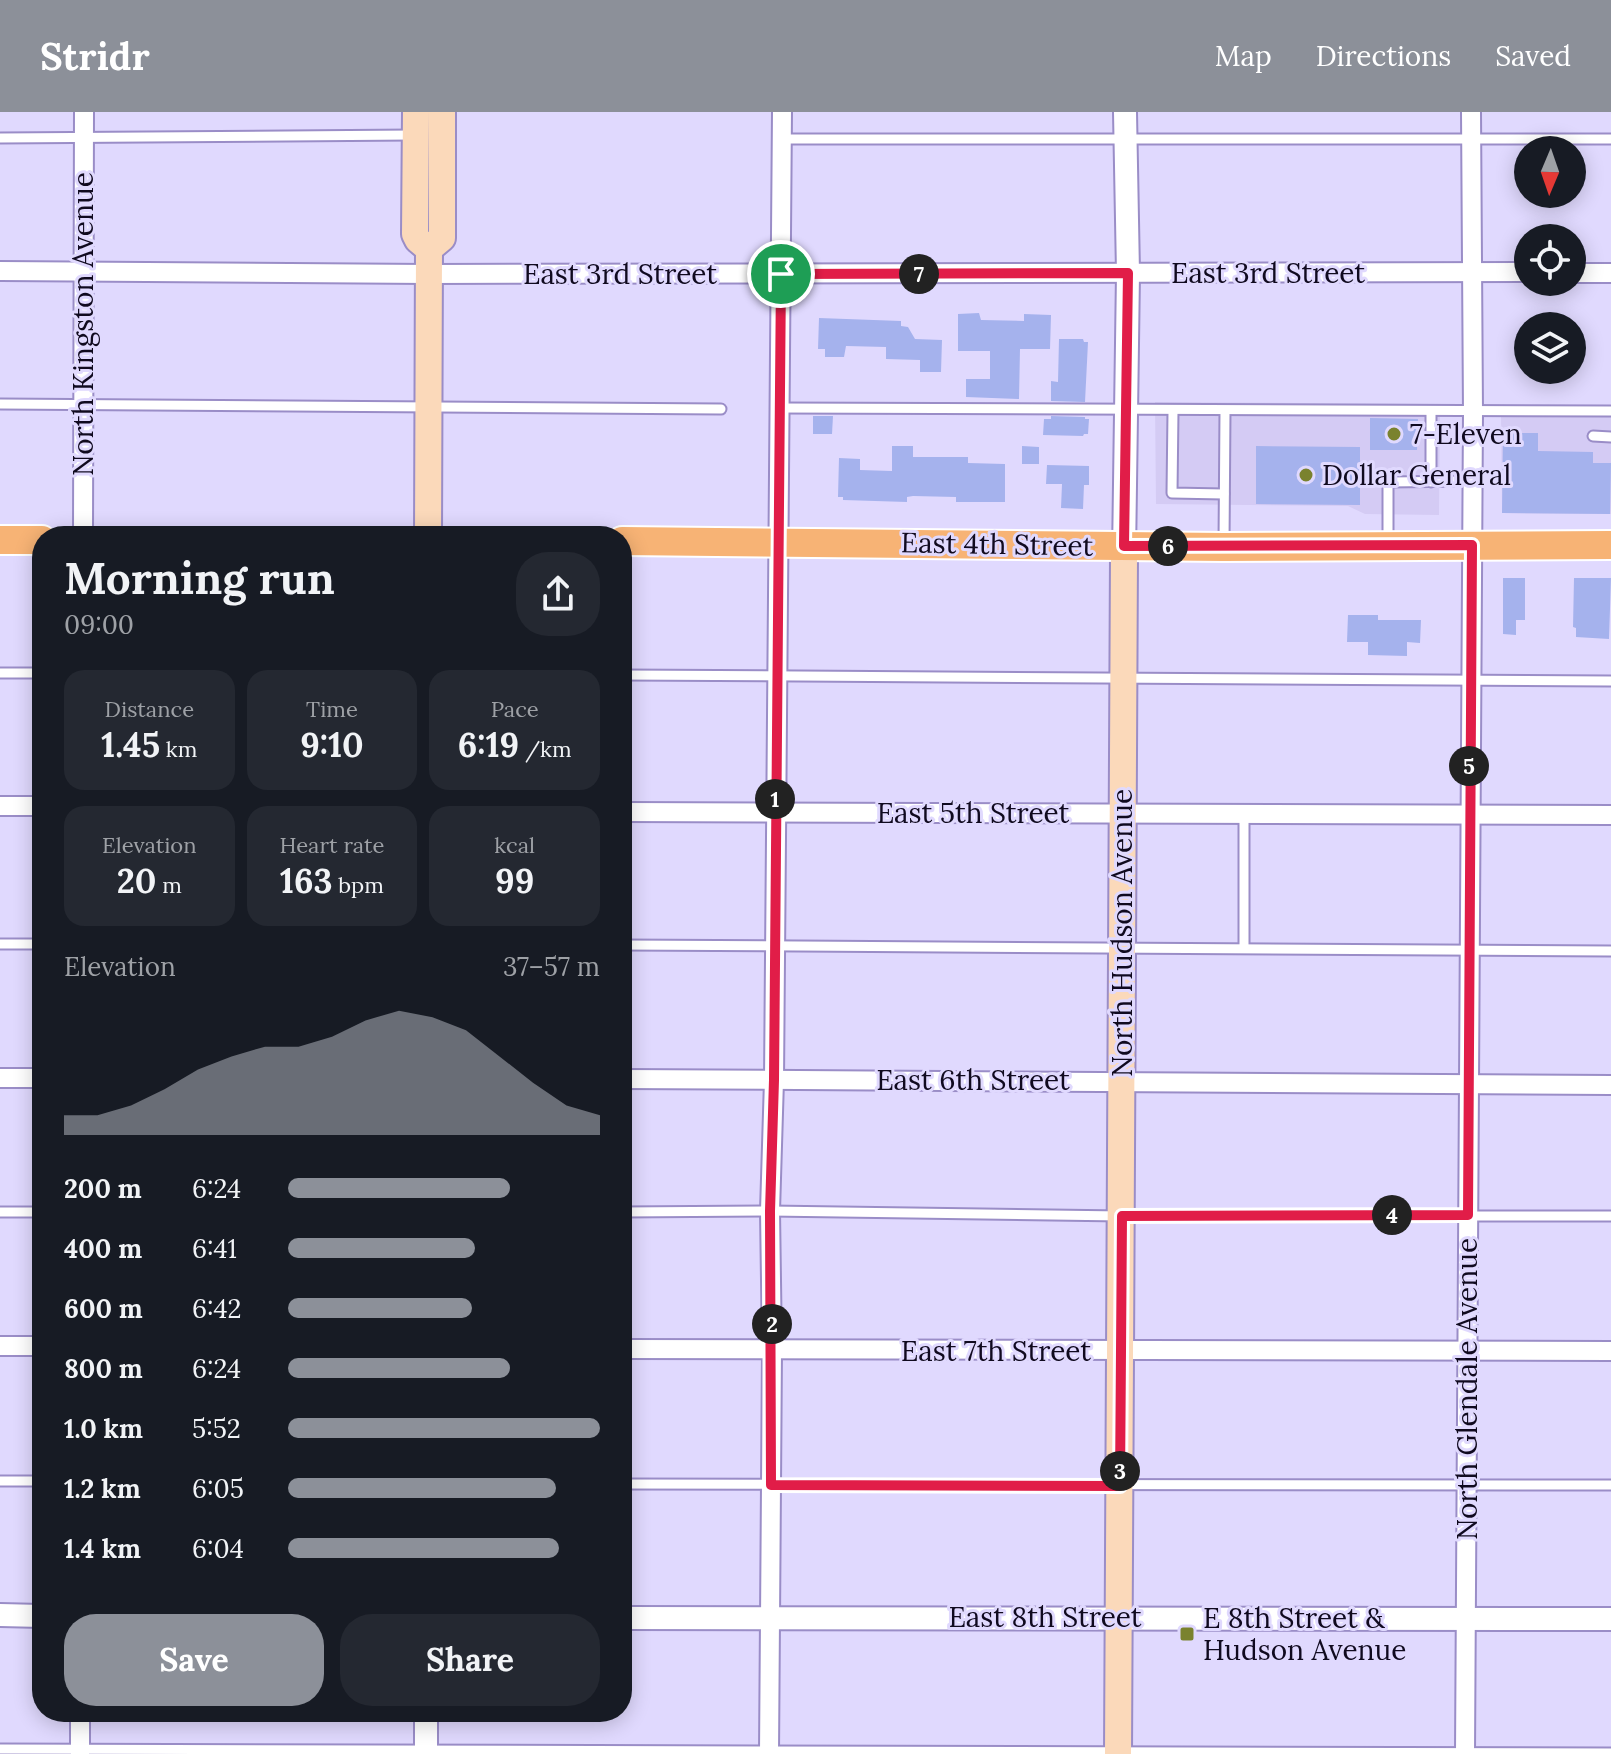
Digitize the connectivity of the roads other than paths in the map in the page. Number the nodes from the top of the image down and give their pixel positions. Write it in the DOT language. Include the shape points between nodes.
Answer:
graph roads {
  1 [pos="84,112"];
  2 [pos="442,112"];
  3 [pos="782,112"];
  4 [pos="1125,112"];
  5 [pos="1471,112"];
  6 [pos="416,124"];
  7 [pos="0,138"];
  8 [pos="1126,138"];
  9 [pos="84,139"];
  10 [pos="782,139"];
  11 [pos="1471,139"];
  12 [pos="1611,139"];
  13 [pos="429,261"];
  14 [pos="0,271"];
  15 [pos="82,271"];
  16 [pos="1473,272"];
  17 [pos="1514,272"];
  18 [pos="1128,273"];
  19 [pos="1586,273"];
  20 [pos="1611,273"];
  21 [pos="781,274"];
  22 [pos="0,404"];
  23 [pos="83,404"];
  24 [pos="779,408"];
  25 [pos="428,409"];
  26 [pos="721,409"];
  27 [pos="1126,410"];
  28 [pos="1173,411"];
  29 [pos="1225,411"];
  30 [pos="1611,411"];
  31 [pos="1431,412"];
  32 [pos="1473,412"];
  33 [pos="1593,436"];
  34 [pos="1611,437"];
  35 [pos="1471,481"];
  36 [pos="1431,482"];
  37 [pos="1224,494"];
  38 [pos="83,526"];
  39 [pos="428,526"];
  40 [pos="0,540"];
  41 [pos="32,540"];
  42 [pos="632,541"];
  43 [pos="777,542"];
  44 [pos="1388,545"];
  45 [pos="1472,545"];
  46 [pos="1611,545"];
  47 [pos="1224,547"];
  48 [pos="1124,550"];
  49 [pos="0,673"];
  50 [pos="32,673"];
  51 [pos="632,675"];
  52 [pos="776,675"];
  53 [pos="1123,677"];
  54 [pos="1470,680"];
  55 [pos="1611,681"];
  56 [pos="0,806"];
  57 [pos="32,806"];
  58 [pos="632,812"];
  59 [pos="775,812"];
  60 [pos="1123,814"];
  61 [pos="1244,814"];
  62 [pos="1469,815"];
  63 [pos="1611,815"];
  64 [pos="0,944"];
  65 [pos="32,944"];
  66 [pos="632,945"];
  67 [pos="774,946"];
  68 [pos="1122,948"];
  69 [pos="1244,948"];
  70 [pos="1468,950"];
  71 [pos="1611,951"];
  72 [pos="0,1078"];
  73 [pos="32,1078"];
  74 [pos="632,1079"];
  75 [pos="774,1080"];
  76 [pos="1121,1080"];
  77 [pos="1468,1084"];
  78 [pos="1611,1085"];
  79 [pos="770,1211"];
  80 [pos="0,1212"];
  81 [pos="32,1212"];
  82 [pos="632,1212"];
  83 [pos="1468,1215"];
  84 [pos="1122,1216"];
  85 [pos="1611,1216"];
  86 [pos="0,1346"];
  87 [pos="32,1346"];
  88 [pos="632,1349"];
  89 [pos="772,1350"];
  90 [pos="1121,1351"];
  91 [pos="1467,1351"];
  92 [pos="1611,1351"];
  93 [pos="0,1481"];
  94 [pos="32,1481"];
  95 [pos="632,1484"];
  96 [pos="1467,1484"];
  97 [pos="771,1485"];
  98 [pos="1611,1485"];
  99 [pos="1120,1486"];
  100 [pos="0,1615"];
  101 [pos="32,1616"];
  102 [pos="1119,1617"];
  103 [pos="632,1618"];
  104 [pos="771,1618"];
  105 [pos="1465,1619"];
  106 [pos="1611,1619"];
  107 [pos="80,1722"];
  108 [pos="426,1722"];
  109 [pos="0,1749"];
  110 [pos="80,1752"];
  111 [pos="426,1752"];
  112 [pos="769,1753"];
  113 [pos="1118,1753"];
  114 [pos="1465,1753"];
  115 [pos="1611,1753"];
  1 -- 9 [label="street, North Kingston Avenue"];
  2 -- 13 [label="main road" via="442,238"];
  3 -- 10 [label="street"];
  4 -- 8 [label="street, North Hudson Avenue"];
  5 -- 11 [label="street, North Glendale Avenue"];
  6 -- 9 [label="lane"];
  6 -- 13 [label="main road" via="415,234"];
  7 -- 9 [label="lane"];
  8 -- 10 [label="lane"];
  8 -- 11 [label="lane"];
  8 -- 18 [label="street, North Hudson Avenue"];
  9 -- 15 [label="street, North Kingston Avenue"];
  10 -- 21 [label="street"];
  11 -- 12 [label="lane"];
  11 -- 16 [label="street, North Glendale Avenue"];
  13 -- 15 [label="street, East 3rd Street"];
  13 -- 21 [label="street, East 3rd Street"];
  13 -- 25 [label="main road"];
  14 -- 15 [label="street, East 3rd Street"];
  15 -- 23 [label="street, North Kingston Avenue"];
  16 -- 17 [label="street, East 3rd Street"];
  16 -- 18 [label="street, East 3rd Street"];
  16 -- 32 [label="street, North Glendale Avenue"];
  18 -- 21 [label="street, East 3rd Street"];
  18 -- 27 [label="street, North Hudson Avenue"];
  19 -- 20 [label="street"];
  21 -- 24 [label="street"];
  22 -- 23 [label="lane"];
  23 -- 25 [label="lane"];
  23 -- 38 [label="street, North Kingston Avenue"];
  24 -- 27 [label="lane"];
  24 -- 43 [label="street"];
  25 -- 26 [label="lane"];
  25 -- 39 [label="main road"];
  27 -- 28 [label="lane"];
  27 -- 48 [label="street, North Hudson Avenue"];
  28 -- 29 [label="lane"];
  28 -- 37 [label="lane" via="1172,493"];
  29 -- 31 [label="lane"];
  29 -- 37 [label="lane"];
  30 -- 32 [label="lane"];
  31 -- 32 [label="lane"];
  31 -- 36 [label="lane"];
  32 -- 35 [label="street, North Glendale Avenue"];
  33 -- 34 [label="lane"];
  35 -- 36 [label="lane"];
  35 -- 45 [label="street, North Glendale Avenue"];
  36 -- 44 [label="lane" via="1388,482"];
  37 -- 47 [label="lane"];
  40 -- 41 [label="main road"];
  42 -- 43 [label="main road, East 4th Street"];
  43 -- 48 [label="main road, East 4th Street"];
  43 -- 52 [label="street"];
  44 -- 45 [label="main road, East 4th Street"];
  44 -- 47 [label="main road, East 4th Street"];
  45 -- 46 [label="main road, East 4th Street"];
  45 -- 54 [label="street, North Glendale Avenue"];
  47 -- 48 [label="main road, East 4th Street"];
  48 -- 53 [label="main road, North Hudson Avenue"];
  49 -- 50 [label="lane"];
  51 -- 52 [label="lane"];
  52 -- 53 [label="lane"];
  52 -- 59 [label="street"];
  53 -- 54 [label="lane"];
  53 -- 60 [label="main road, North Hudson Avenue"];
  54 -- 55 [label="lane"];
  54 -- 62 [label="street, North Glendale Avenue"];
  56 -- 57 [label="street"];
  58 -- 59 [label="street, East 5th Street"];
  59 -- 60 [label="street, East 5th Street"];
  59 -- 67 [label="street"];
  60 -- 61 [label="street, East 5th Street"];
  60 -- 68 [label="main road, North Hudson Avenue"];
  61 -- 62 [label="street, East 5th Street"];
  61 -- 69 [label="lane"];
  62 -- 63 [label="street, East 5th Street"];
  62 -- 70 [label="street, North Glendale Avenue"];
  64 -- 65 [label="lane"];
  66 -- 67 [label="lane"];
  67 -- 68 [label="lane"];
  67 -- 75 [label="street"];
  68 -- 69 [label="lane"];
  68 -- 76 [label="main road, North Hudson Avenue"];
  69 -- 70 [label="lane"];
  70 -- 71 [label="lane"];
  70 -- 77 [label="street, North Glendale Avenue"];
  72 -- 73 [label="street"];
  74 -- 75 [label="street, East 6th Street"];
  75 -- 76 [label="street, East 6th Street"];
  75 -- 79 [label="street"];
  76 -- 77 [label="street, East 6th Street"];
  76 -- 84 [label="main road, North Hudson Avenue"];
  77 -- 78 [label="street, East 6th Street"];
  77 -- 83 [label="street, North Glendale Avenue"];
  79 -- 82 [label="lane"];
  79 -- 84 [label="lane"];
  79 -- 89 [label="street"];
  80 -- 81 [label="lane"];
  83 -- 84 [label="lane"];
  83 -- 85 [label="lane"];
  83 -- 91 [label="street, North Glendale Avenue"];
  84 -- 90 [label="main road, North Hudson Avenue"];
  86 -- 87 [label="street"];
  88 -- 89 [label="street, East 7th Street"];
  89 -- 90 [label="street, East 7th Street"];
  89 -- 97 [label="street"];
  90 -- 91 [label="street, East 7th Street"];
  90 -- 99 [label="main road, North Hudson Avenue"];
  91 -- 92 [label="street, East 7th Street"];
  91 -- 96 [label="street, North Glendale Avenue"];
  93 -- 94 [label="lane"];
  95 -- 97 [label="lane"];
  96 -- 98 [label="lane"];
  96 -- 99 [label="lane"];
  96 -- 105 [label="street, North Glendale Avenue"];
  97 -- 99 [label="lane"];
  97 -- 104 [label="street"];
  99 -- 102 [label="main road, North Hudson Avenue"];
  100 -- 101 [label="street"];
  102 -- 104 [label="street, East 8th Street"];
  102 -- 105 [label="street, East 8th Street"];
  102 -- 113 [label="main road, North Hudson Avenue"];
  103 -- 104 [label="street, East 8th Street"];
  104 -- 112 [label="street"];
  105 -- 106 [label="street, East 8th Street"];
  105 -- 114 [label="street, North Glendale Avenue"];
  107 -- 110 [label="street"];
  108 -- 111 [label="street"];
  109 -- 110 [label="lane"];
  110 -- 111 [label="lane"];
  111 -- 112 [label="lane"];
  112 -- 113 [label="lane"];
  113 -- 114 [label="lane"];
  114 -- 115 [label="lane"];
}
